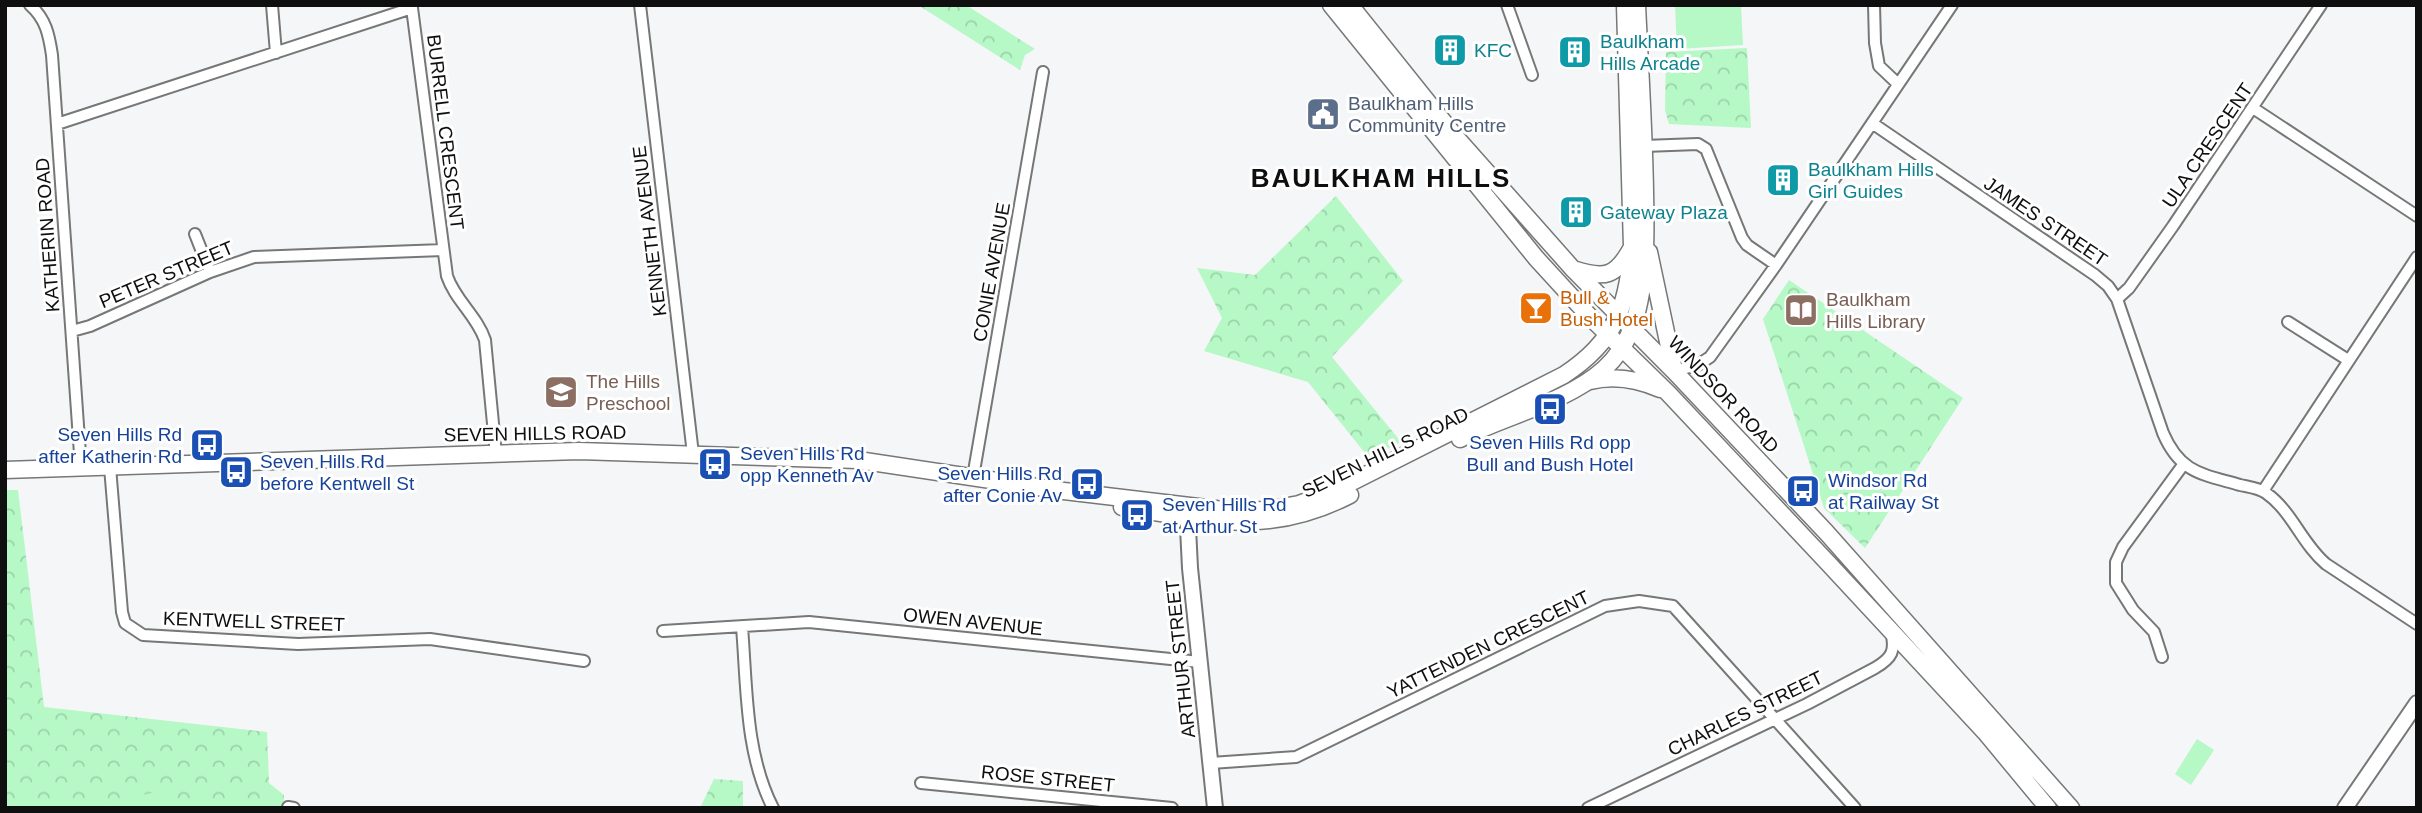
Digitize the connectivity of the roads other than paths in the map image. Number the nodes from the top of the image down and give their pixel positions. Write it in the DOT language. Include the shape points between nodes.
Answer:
graph roads {
  1 [pos="30,5"];
  2 [pos="272,5"];
  3 [pos="640,5"];
  4 [pos="1331,5"];
  5 [pos="1350,5"];
  6 [pos="1507,5"];
  7 [pos="1625,5"];
  8 [pos="1637,5"];
  9 [pos="1874,5"];
  10 [pos="1952,5"];
  11 [pos="2321,5"];
  12 [pos="276,53"];
  13 [pos="1043,72"];
  14 [pos="1532,75"];
  15 [pos="1898,83"];
  16 [pos="2253,108"];
  17 [pos="1872,123"];
  18 [pos="57,124"];
  19 [pos="1644,146"];
  20 [pos="2417,216"];
  21 [pos="1646,232"];
  22 [pos="194,234"];
  23 [pos="1632,247"];
  24 [pos="443,250"];
  25 [pos="2417,257"];
  26 [pos="1776,265"];
  27 [pos="1572,268"];
  28 [pos="210,272"];
  29 [pos="2117,299"];
  30 [pos="1619,316"];
  31 [pos="2288,322"];
  32 [pos="1632,328"];
  33 [pos="72,331"];
  34 [pos="1608,335"];
  35 [pos="1622,349"];
  36 [pos="2347,360"];
  37 [pos="1674,371"];
  38 [pos="1586,382"];
  39 [pos="1668,393"];
  40 [pos="693,454"];
  41 [pos="496,455"];
  42 [pos="2183,465"];
  43 [pos="110,467"];
  44 [pos="81,468"];
  45 [pos="5,470"];
  46 [pos="973,477"];
  47 [pos="2263,491"];
  48 [pos="1187,511"];
  49 [pos="2417,624"];
  50 [pos="742,627"];
  51 [pos="663,631"];
  52 [pos="1891,631"];
  53 [pos="2162,657"];
  54 [pos="583,661"];
  55 [pos="1200,662"];
  56 [pos="2417,703"];
  57 [pos="1778,721"];
  58 [pos="1211,763"];
  59 [pos="921,783"];
  60 [pos="1064,803"];
  61 [pos="1140,806"];
  62 [pos="288,807"];
  63 [pos="293,808"];
  64 [pos="773,808"];
  65 [pos="1172,808"];
  66 [pos="1215,808"];
  67 [pos="1588,808"];
  68 [pos="1855,808"];
  69 [pos="2048,808"];
  70 [pos="2071,808"];
  71 [pos="2345,808"];
  1 -- 18 [label="street, KATHERIN ROAD" via="48,29"];
  2 -- 12 [label="street"];
  3 -- 40 [label="street, KENNETH AVENUE"];
  4 -- 34 [label="main road, WINDSOR ROAD" via="1536,258"];
  5 -- 27 [label="main road, WINDSOR ROAD" via="1454,135"];
  6 -- 14 [label="street"];
  7 -- 23 [label="main road, SEVEN HILLS ROAD"];
  8 -- 19 [label="main road"];
  9 -- 15 [label="street" via="1879,66"];
  10 -- 15 [label="street"];
  11 -- 16 [label="street, ULA CRESCENT"];
  12 -- 18 [label="street, BURRELL CRESCENT"];
  12 -- 24 [label="street, BURRELL CRESCENT" via="412,8"];
  13 -- 46 [label="street, CONIE AVENUE"];
  15 -- 17 [label="street"];
  16 -- 20 [label="street"];
  16 -- 29 [label="street, ULA CRESCENT" via="2141,272"];
  17 -- 26 [label="street"];
  17 -- 29 [label="street, JAMES STREET" via="2095,275"];
  18 -- 33 [label="street, KATHERIN ROAD"];
  19 -- 21 [label="main road"];
  19 -- 26 [label="street" via="1706,149 1742,238"];
  21 -- 32 [label="main road, SEVEN HILLS ROAD"];
  21 -- 37 [label="main road"];
  22 -- 28 [label="street"];
  23 -- 27 [label="main road" via="1622,265 1611,273 1599,276"];
  23 -- 30 [label="main road, SEVEN HILLS ROAD"];
  24 -- 28 [label="street, PETER STREET" via="260,256"];
  24 -- 41 [label="street, BURRELL CRESCENT" via="449,282 485,340"];
  25 -- 36 [label="street"];
  26 -- 37 [label="street" via="1704,363"];
  27 -- 30 [label="main road, WINDSOR ROAD"];
  28 -- 33 [label="street, PETER STREET"];
  29 -- 42 [label="street, JAMES STREET" via="2163,433"];
  30 -- 32 [label="main road, WINDSOR ROAD"];
  30 -- 34 [label="main road, SEVEN HILLS ROAD"];
  31 -- 36 [label="street"];
  32 -- 35 [label="main road, SEVEN HILLS ROAD"];
  32 -- 37 [label="main road, WINDSOR ROAD"];
  33 -- 44 [label="street, KATHERIN ROAD"];
  34 -- 35 [label="main road, WINDSOR ROAD"];
  34 -- 48 [label="main road, SEVEN HILLS ROAD" via="1593,353 1564,374 1332,492 1267,510"];
  35 -- 38 [label="main road, SEVEN HILLS ROAD"];
  35 -- 39 [label="main road, WINDSOR ROAD"];
  36 -- 47 [label="street"];
  37 -- 70 [label="main road, WINDSOR ROAD" via="1826,532"];
  38 -- 39 [label="main road" via="1632,380"];
  38 -- 48 [label="main road, SEVEN HILLS ROAD" via="1473,432 1335,503 1298,516 1239,524"];
  39 -- 52 [label="main road, WINDSOR ROAD"];
  40 -- 41 [label="main road, SEVEN HILLS ROAD" via="579,451"];
  40 -- 46 [label="main road, SEVEN HILLS ROAD" via="858,460"];
  41 -- 43 [label="main road, SEVEN HILLS ROAD"];
  42 -- 47 [label="street"];
  42 -- 53 [label="street" via="2116,562 2116,583 2154,632"];
  43 -- 44 [label="main road, SEVEN HILLS ROAD"];
  43 -- 54 [label="street, KENTWELL STREET" via="122,612 125,623 143,635 298,644 430,639"];
  44 -- 45 [label="main road, SEVEN HILLS ROAD"];
  46 -- 48 [label="main road, SEVEN HILLS ROAD"];
  47 -- 49 [label="street" via="2286,513 2312,552"];
  48 -- 55 [label="street, ARTHUR STREET"];
  50 -- 51 [label="street, OWEN AVENUE"];
  50 -- 55 [label="street, OWEN AVENUE" via="810,622"];
  50 -- 64 [label="street" via="751,739 763,789"];
  52 -- 57 [label="street, CHARLES STREET" via="1894,644 1886,662"];
  52 -- 69 [label="main road, WINDSOR ROAD"];
  55 -- 58 [label="street, ARTHUR STREET"];
  56 -- 71 [label="street"];
  57 -- 58 [label="street, YATTENDEN CRESCENT" via="1673,606 1639,601 1605,606 1296,757"];
  57 -- 67 [label="street, CHARLES STREET"];
  57 -- 68 [label="street, YATTENDEN CRESCENT"];
  58 -- 66 [label="street, ARTHUR STREET"];
  59 -- 60 [label="street, ROSE STREET"];
  60 -- 61 [label="street, ROSE STREET"];
  61 -- 65 [label="street, ROSE STREET"];
  62 -- 63 [label="street"];
}
